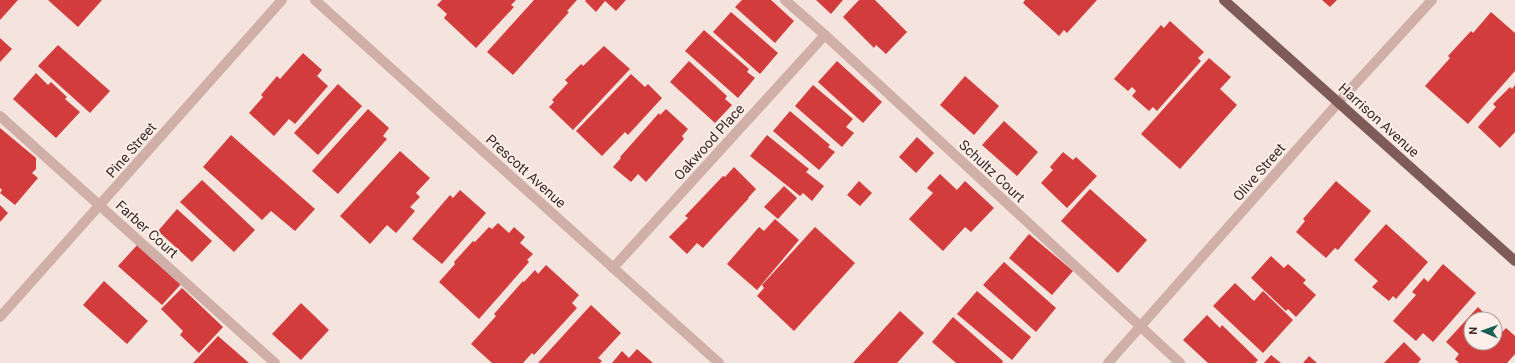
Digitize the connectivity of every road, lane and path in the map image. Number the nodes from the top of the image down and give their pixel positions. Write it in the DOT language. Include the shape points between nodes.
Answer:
graph roads {
  1 [pos="282,0"];
  2 [pos="315,0"];
  3 [pos="785,0"];
  4 [pos="1224,0"];
  5 [pos="1432,0"];
  6 [pos="825,35"];
  7 [pos="1338,103"];
  8 [pos="0,116"];
  9 [pos="100,206"];
  10 [pos="1515,261"];
  11 [pos="613,268"];
  12 [pos="0,317"];
  13 [pos="1140,328"];
  14 [pos="275,363"];
  15 [pos="719,363"];
  16 [pos="1108,363"];
  17 [pos="1180,363"];
  1 -- 9 [label="street, Pine Street"];
  2 -- 11 [label="street, Prescott Avenue"];
  3 -- 6 [label="street, Schultz Court"];
  4 -- 7 [label="main road, Harrison Avenue"];
  5 -- 7 [label="street, Olive Street"];
  6 -- 11 [label="street, Oakwood Place"];
  6 -- 13 [label="street, Schultz Court"];
  7 -- 10 [label="main road, Harrison Avenue"];
  7 -- 13 [label="street, Olive Street"];
  8 -- 9 [label="street, Farber Court"];
  9 -- 12 [label="street, Pine Street"];
  9 -- 14 [label="street, Farber Court"];
  11 -- 15 [label="street, Prescott Avenue"];
  13 -- 16 [label="street, Olive Street"];
  13 -- 17 [label="street, Schultz Court"];
}
